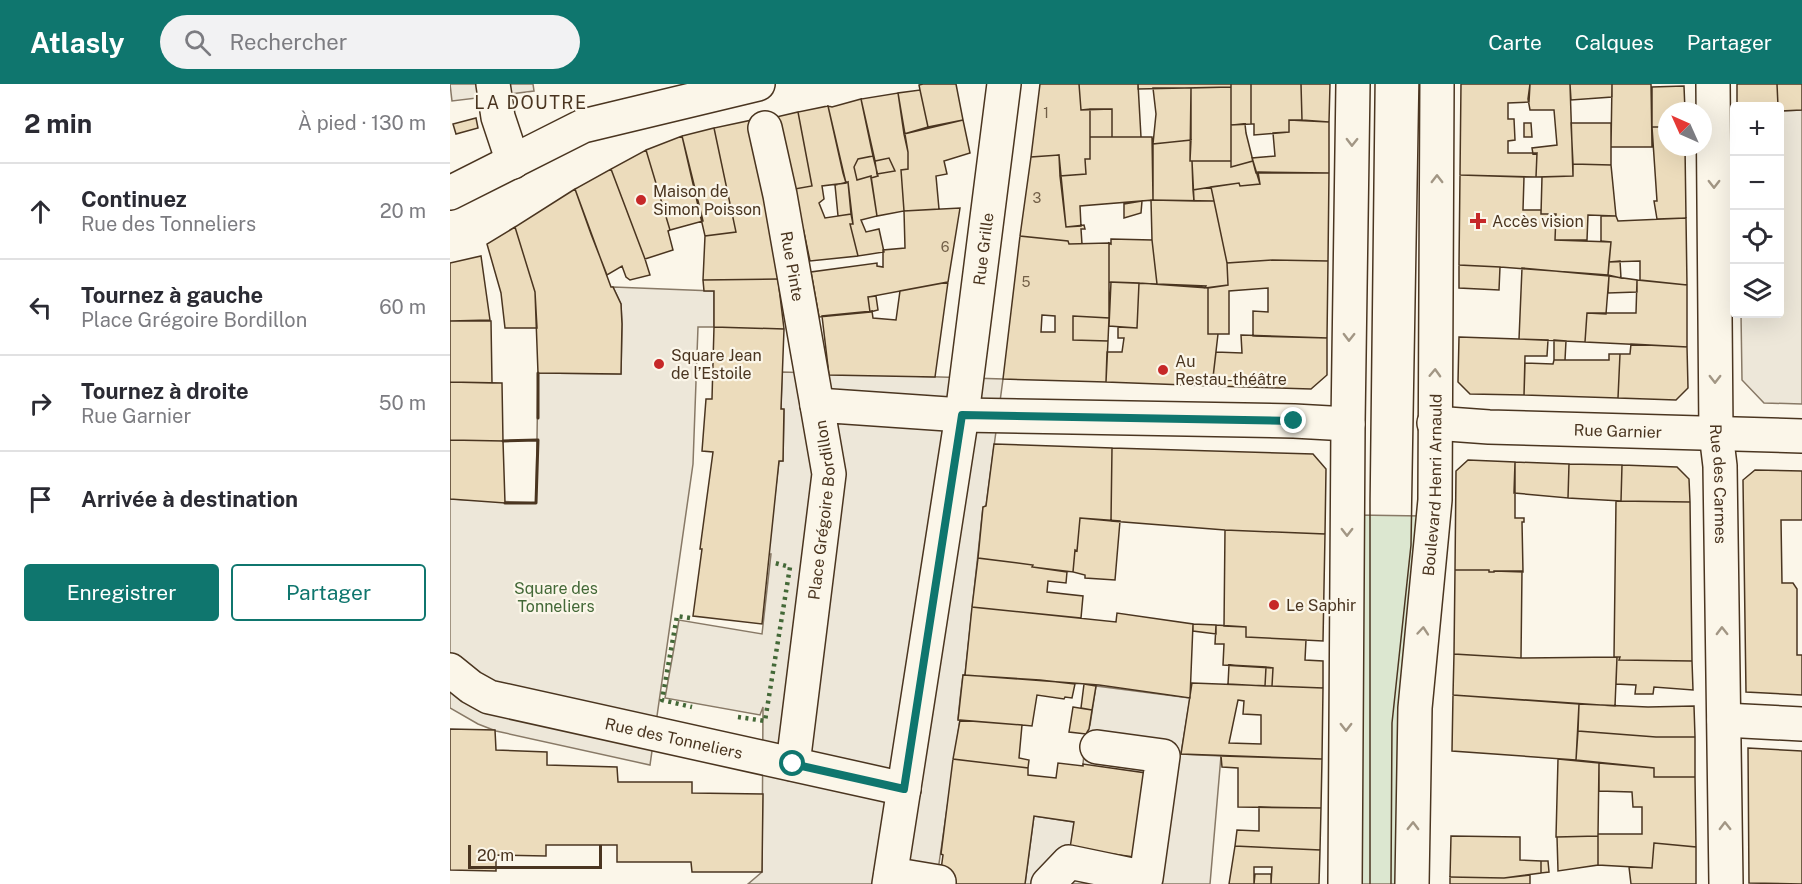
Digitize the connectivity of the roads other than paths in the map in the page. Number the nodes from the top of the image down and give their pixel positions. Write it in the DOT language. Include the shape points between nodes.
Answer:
graph roads {
  1 [pos="493,84"];
  2 [pos="758,84"];
  3 [pos="1004,84"];
  4 [pos="1353,84"];
  5 [pos="1437,84"];
  6 [pos="1713,84"];
  7 [pos="765,129"];
  8 [pos="513,162"];
  9 [pos="450,193"];
  10 [pos="817,405"];
  11 [pos="962,415"];
  12 [pos="1434,423"];
  13 [pos="1348,424"];
  14 [pos="1716,433"];
  15 [pos="1802,436"];
  16 [pos="450,670"];
  17 [pos="1724,720"];
  18 [pos="1802,724"];
  19 [pos="1097,747"];
  20 [pos="793,764"];
  21 [pos="904,789"];
  22 [pos="890,879"];
  23 [pos="939,882"];
  24 [pos="1048,884"];
  25 [pos="1345,884"];
  26 [pos="1412,884"];
  27 [pos="1726,884"];
  1 -- 8 [label="street" via="498,117"];
  2 -- 8 [label="street" via="583,126"];
  3 -- 11 [label="street, Rue Grille"];
  4 -- 13 [label="street, one-way"];
  12 -- 5 [label="street, Boulevard Henri Arnauld, one-way"];
  6 -- 14 [label="street, Rue des Carmes, one-way"];
  7 -- 10 [label="street, Rue Pinte"];
  8 -- 9 [label="street"];
  10 -- 11 [label="street, Place Grégoire Bordillon"];
  10 -- 20 [label="street, Place Grégoire Bordillon" via="829,474"];
  11 -- 13 [label="street"];
  11 -- 21 [label="street"];
  12 -- 14 [label="street, Rue Garnier"];
  26 -- 12 [label="street, Boulevard Henri Arnauld, one-way" via="1415,708 1435,500"];
  13 -- 25 [label="street, one-way"];
  14 -- 15 [label="street, Rue Garnier"];
  17 -- 14 [label="street, Rue des Carmes, one-way" via="1720,466"];
  16 -- 20 [label="street, Rue des Tonneliers" via="489,697"];
  17 -- 18 [label="street"];
  27 -- 17 [label="street, Rue des Carmes, one-way"];
  19 -- 24 [label="street" via="1163,756 1146,878 1069,862"];
  20 -- 21 [label="street, Rue des Tonneliers"];
  21 -- 22 [label="street"];
  22 -- 23 [label="street"];
}
